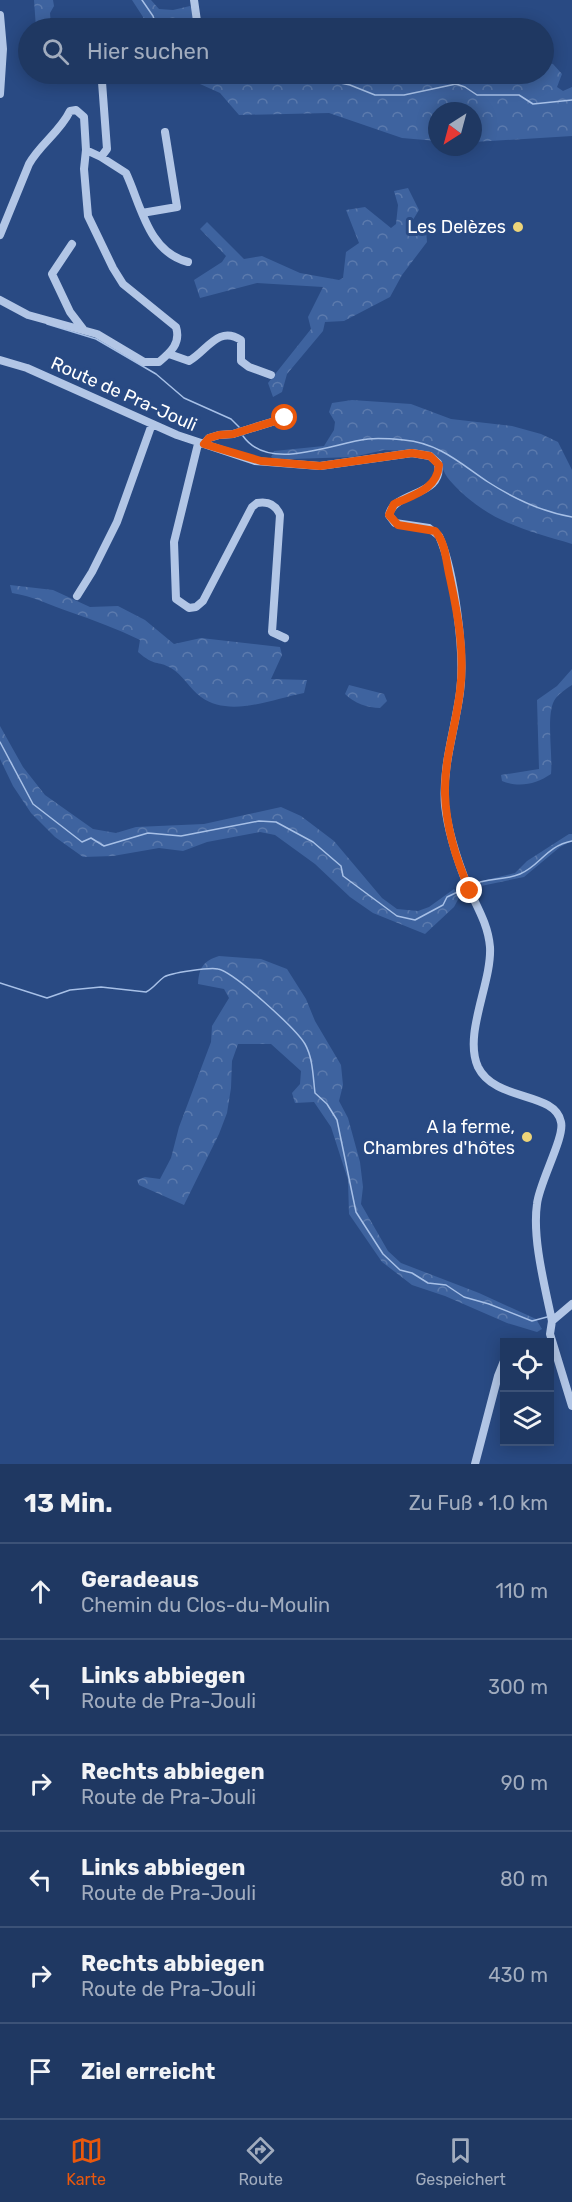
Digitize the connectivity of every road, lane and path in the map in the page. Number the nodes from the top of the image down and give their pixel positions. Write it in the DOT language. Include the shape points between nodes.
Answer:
graph roads {
  1 [pos="195,0"];
  2 [pos="0,15"];
  3 [pos="197,18"];
  4 [pos="0,80"];
  5 [pos="102,84"];
  6 [pos="0,94"];
  7 [pos="165,132"];
  8 [pos="86,150"];
  9 [pos="101,157"];
  10 [pos="142,213"];
  11 [pos="0,235"];
  12 [pos="72,243"];
  13 [pos="188,262"];
  14 [pos="0,300"];
  15 [pos="83,329"];
  16 [pos="169,354"];
  17 [pos="0,360"];
  18 [pos="271,375"];
  19 [pos="285,418"];
  20 [pos="152,424"];
  21 [pos="201,444"];
  22 [pos="77,596"];
  23 [pos="285,638"];
  24 [pos="572,1304"];
  25 [pos="552,1321"];
  26 [pos="549,1338"];
  27 [pos="554,1356"];
  28 [pos="500,1371"];
  29 [pos="572,1406"];
  30 [pos="475,1464"];
  1 -- 3 [label="street"];
  2 -- 4 [label="street"];
  4 -- 6 [label="street"];
  5 -- 9 [label="street" via="108,145"];
  7 -- 10 [label="street" via="177,207"];
  8 -- 9 [label="street"];
  8 -- 11 [label="street" via="84,117 72,110 35,153"];
  8 -- 16 [label="street" via="88,216 123,284 176,327 178,338"];
  9 -- 10 [label="street" via="126,172"];
  10 -- 13 [label="street" via="162,249 173,258"];
  12 -- 15 [label="street" via="52,274"];
  14 -- 15 [label="street" via="28,315"];
  15 -- 16 [label="street" via="144,362 159,362"];
  16 -- 18 [label="street" via="189,361 200,355 214,338 238,337 241,361"];
  17 -- 20 [label="street, Route de Pra-Jouli" via="27,368"];
  19 -- 21 [label="street" via="209,438"];
  20 -- 21 [label="street, Route de Pra-Jouli"];
  20 -- 22 [label="street" via="117,522"];
  21 -- 23 [label="street" via="174,542 176,598 189,608 203,601 252,507 257,503 271,504 280,515 272,632"];
  21 -- 25 [label="street, Route de Pra-Jouli" via="261,461 320,466 412,453 430,456 438,463 432,484 394,504 389,515 398,525 435,531 443,547 459,623 460,691 446,770 445,805 490,949 475,1034 475,1057 494,1086 543,1103 558,1115 562,1127 537,1204 537,1233"];
  24 -- 25 [label="street"];
  25 -- 26 [label="street"];
  27 -- 29 [label="street"];
  28 -- 30 [label="street"];
}
